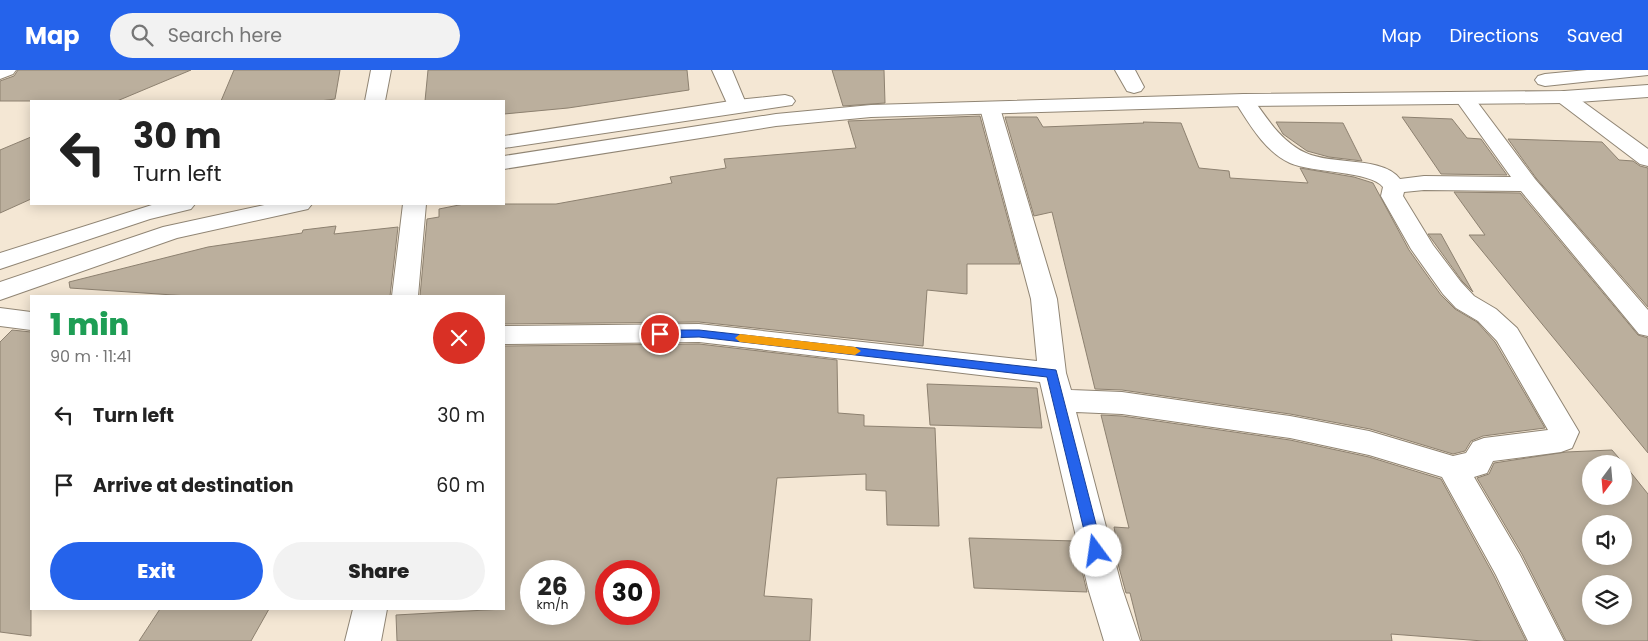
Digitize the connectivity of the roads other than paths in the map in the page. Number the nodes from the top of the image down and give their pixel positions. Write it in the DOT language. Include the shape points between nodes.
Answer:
graph roads {
  1 [pos="6,70"];
  2 [pos="381,70"];
  3 [pos="722,70"];
  4 [pos="1645,70"];
  5 [pos="0,73"];
  6 [pos="1130,79"];
  7 [pos="1648,91"];
  8 [pos="887,92"];
  9 [pos="830,96"];
  10 [pos="1564,97"];
  11 [pos="1465,99"];
  12 [pos="375,100"];
  13 [pos="1244,100"];
  14 [pos="737,106"];
  15 [pos="990,108"];
  16 [pos="505,142"];
  17 [pos="1648,159"];
  18 [pos="505,163"];
  19 [pos="1527,184"];
  20 [pos="1394,187"];
  21 [pos="179,205"];
  22 [pos="295,205"];
  23 [pos="414,205"];
  24 [pos="0,261"];
  25 [pos="0,291"];
  26 [pos="405,295"];
  27 [pos="0,317"];
  28 [pos="30,321"];
  29 [pos="1648,327"];
  30 [pos="505,335"];
  31 [pos="1056,387"];
  32 [pos="1453,468"];
  33 [pos="370,610"];
  34 [pos="363,641"];
  35 [pos="1122,641"];
  36 [pos="1546,641"];
  1 -- 5 [label="street"];
  2 -- 12 [label="street"];
  3 -- 14 [label="street"];
  4 -- 6 [label="street" via="1540,81"];
  6 -- 8 [label="street"];
  7 -- 10 [label="street"];
  9 -- 14 [label="street"];
  10 -- 11 [label="street"];
  10 -- 17 [label="street"];
  11 -- 13 [label="street"];
  11 -- 19 [label="street"];
  13 -- 15 [label="street"];
  13 -- 20 [label="street" via="1266,134 1297,158 1319,165 1376,172 1387,177"];
  14 -- 16 [label="street"];
  15 -- 18 [label="street" via="872,111 776,120"];
  15 -- 31 [label="street" via="1044,299"];
  19 -- 20 [label="street" via="1424,183"];
  19 -- 29 [label="street"];
  20 -- 32 [label="street" via="1392,196 1424,248 1465,302 1487,315 1506,335 1564,432 1561,440 1484,450 1476,464"];
  21 -- 24 [label="street"];
  22 -- 25 [label="street" via="171,232"];
  23 -- 26 [label="street"];
  27 -- 28 [label="street"];
  30 -- 31 [label="street" via="699,334"];
  31 -- 32 [label="street" via="1122,402 1290,426 1369,443"];
  31 -- 35 [label="street"];
  32 -- 36 [label="street" via="1508,565"];
  33 -- 34 [label="street"];
}
